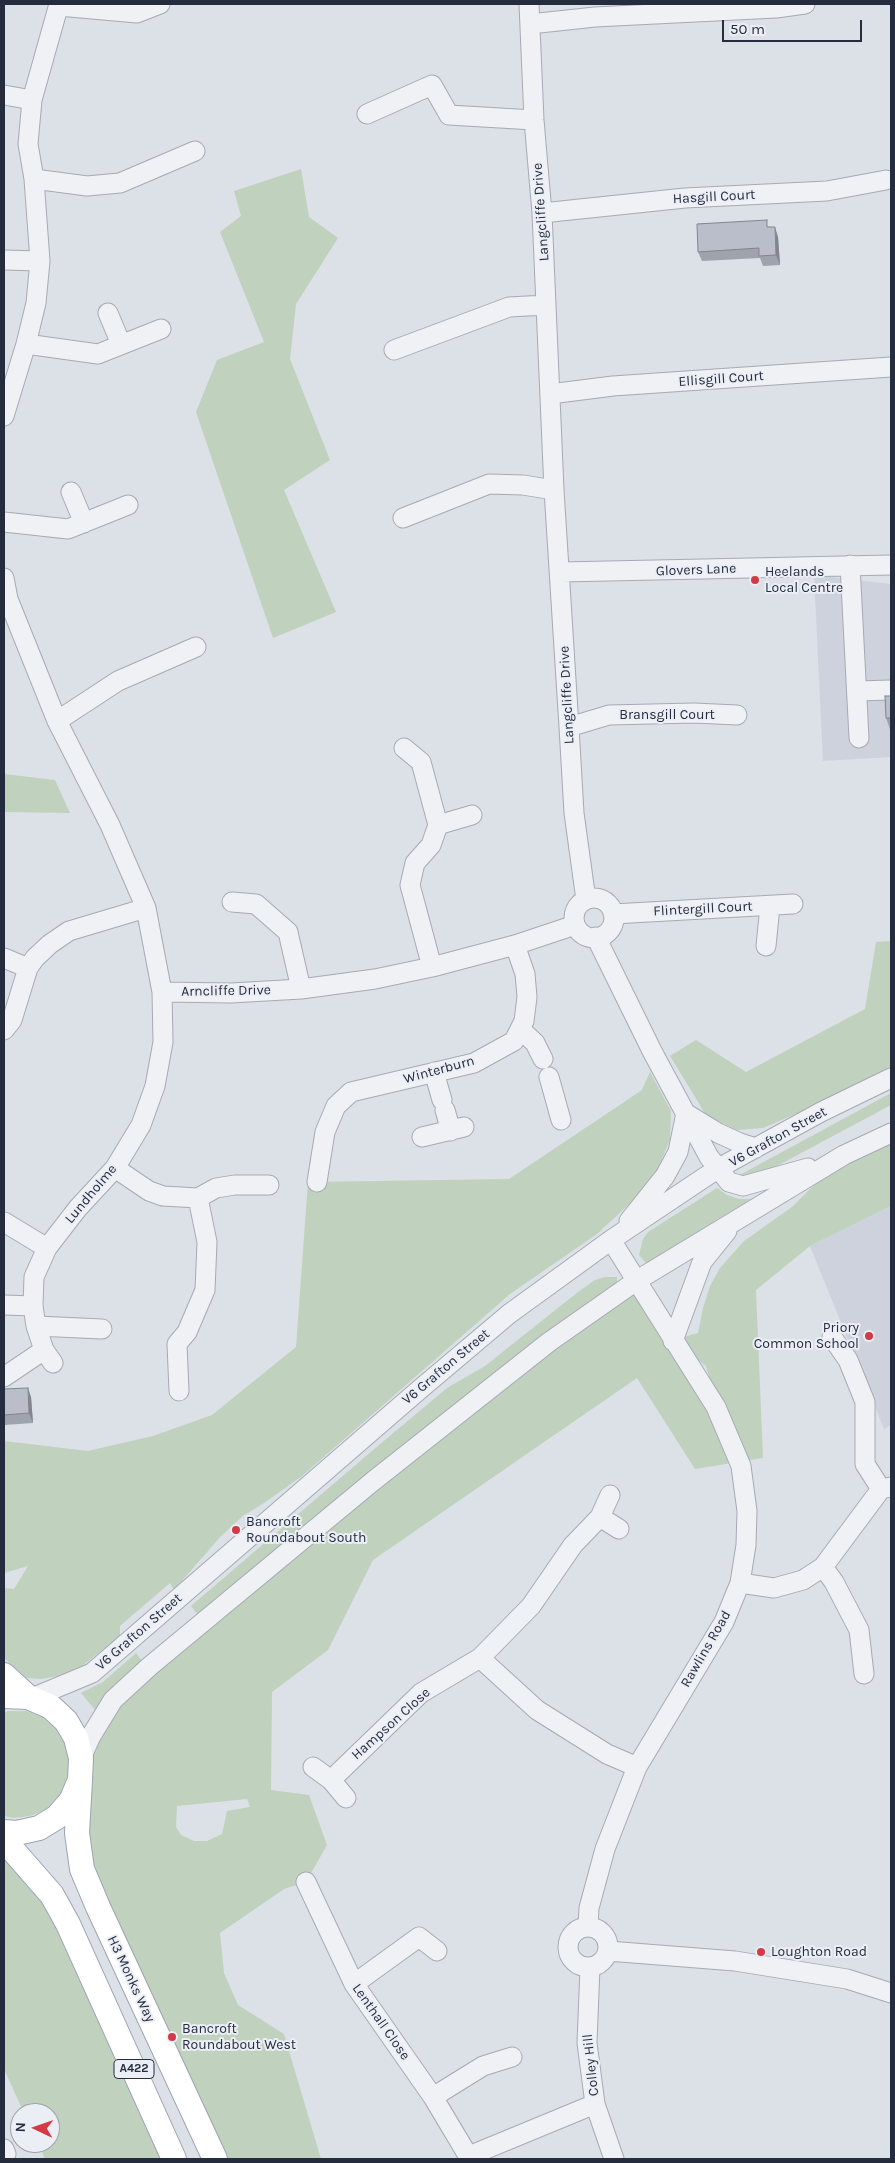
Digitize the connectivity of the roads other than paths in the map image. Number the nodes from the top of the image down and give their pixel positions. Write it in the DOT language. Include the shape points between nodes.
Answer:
graph roads {
  1 [pos="160,4"];
  2 [pos="529,4"];
  3 [pos="805,4"];
  4 [pos="59,5"];
  5 [pos="530,24"];
  6 [pos="4,95"];
  7 [pos="32,100"];
  8 [pos="367,114"];
  9 [pos="534,120"];
  10 [pos="195,152"];
  11 [pos="34,178"];
  12 [pos="886,180"];
  13 [pos="542,213"];
  14 [pos="4,260"];
  15 [pos="40,260"];
  16 [pos="546,305"];
  17 [pos="108,313"];
  18 [pos="161,329"];
  19 [pos="26,344"];
  20 [pos="121,344"];
  21 [pos="394,350"];
  22 [pos="891,367"];
  23 [pos="550,394"];
  24 [pos="4,416"];
  25 [pos="554,490"];
  26 [pos="71,492"];
  27 [pos="128,505"];
  28 [pos="403,518"];
  29 [pos="4,522"];
  30 [pos="84,523"];
  31 [pos="850,565"];
  32 [pos="891,565"];
  33 [pos="561,572"];
  34 [pos="4,578"];
  35 [pos="6,599"];
  36 [pos="196,647"];
  37 [pos="891,690"];
  38 [pos="857,692"];
  39 [pos="736,716"];
  40 [pos="57,721"];
  41 [pos="569,727"];
  42 [pos="859,738"];
  43 [pos="404,748"];
  44 [pos="472,815"];
  45 [pos="438,825"];
  46 [pos="586,900"];
  47 [pos="232,902"];
  48 [pos="793,904"];
  49 [pos="770,906"];
  50 [pos="146,908"];
  51 [pos="613,914"];
  52 [pos="575,925"];
  53 [pos="596,937"];
  54 [pos="515,945"];
  55 [pos="766,946"];
  56 [pos="4,958"];
  57 [pos="432,967"];
  58 [pos="28,968"];
  59 [pos="301,989"];
  60 [pos="162,992"];
  61 [pos="520,1029"];
  62 [pos="4,1030"];
  63 [pos="434,1072"];
  64 [pos="891,1078"];
  65 [pos="686,1113"];
  66 [pos="561,1120"];
  67 [pos="891,1133"];
  68 [pos="422,1137"];
  69 [pos="756,1148"];
  70 [pos="844,1155"];
  71 [pos="115,1168"];
  72 [pos="718,1169"];
  73 [pos="317,1182"];
  74 [pos="269,1185"];
  75 [pos="198,1198"];
  76 [pos="737,1219"];
  77 [pos="4,1222"];
  78 [pos="615,1237"];
  79 [pos="47,1248"];
  80 [pos="636,1280"];
  81 [pos="4,1305"];
  82 [pos="33,1306"];
  83 [pos="36,1326"];
  84 [pos="102,1329"];
  85 [pos="832,1337"];
  86 [pos="673,1341"];
  87 [pos="4,1377"];
  88 [pos="179,1391"];
  89 [pos="886,1488"];
  90 [pos="610,1495"];
  91 [pos="600,1517"];
  92 [pos="619,1529"];
  93 [pos="823,1567"];
  94 [pos="740,1583"];
  95 [pos="480,1658"];
  96 [pos="864,1674"];
  97 [pos="4,1675"];
  98 [pos="4,1696"];
  99 [pos="30,1698"];
  100 [pos="313,1767"];
  101 [pos="637,1767"];
  102 [pos="80,1769"];
  103 [pos="331,1780"];
  104 [pos="346,1798"];
  105 [pos="4,1832"];
  106 [pos="4,1840"];
  107 [pos="306,1882"];
  108 [pos="588,1926"];
  109 [pos="437,1951"];
  110 [pos="608,1951"];
  111 [pos="590,1967"];
  112 [pos="354,1984"];
  113 [pos="891,1993"];
  114 [pos="512,2058"];
  115 [pos="433,2097"];
  116 [pos="595,2104"];
  117 [pos="469,2158"];
  118 [pos="174,2159"];
  119 [pos="215,2159"];
  120 [pos="614,2159"];
  1 -- 4 [label="street" via="137,13"];
  2 -- 5 [label="street, Langcliffe Drive"];
  3 -- 5 [label="street"];
  4 -- 7 [label="street"];
  5 -- 9 [label="street, Langcliffe Drive"];
  6 -- 7 [label="street"];
  7 -- 11 [label="street" via="28,144"];
  8 -- 9 [label="street" via="432,85 449,115"];
  9 -- 13 [label="street, Langcliffe Drive"];
  10 -- 11 [label="street" via="120,183 87,186"];
  11 -- 15 [label="street"];
  12 -- 13 [label="street, Hasgill Court" via="827,191 685,198"];
  13 -- 16 [label="street, Langcliffe Drive"];
  14 -- 15 [label="street"];
  15 -- 19 [label="street" via="36,303"];
  16 -- 21 [label="street" via="509,307"];
  16 -- 23 [label="street, Langcliffe Drive"];
  17 -- 20 [label="street"];
  18 -- 20 [label="street"];
  19 -- 20 [label="street" via="98,354"];
  19 -- 24 [label="street"];
  22 -- 23 [label="street, Ellisgill Court" via="613,386"];
  23 -- 25 [label="street, Langcliffe Drive"];
  25 -- 28 [label="street" via="490,484"];
  25 -- 33 [label="street, Langcliffe Drive"];
  26 -- 30 [label="street"];
  27 -- 30 [label="street"];
  29 -- 30 [label="street" via="68,529"];
  31 -- 32 [label="street, Glovers Lane"];
  31 -- 33 [label="street, Glovers Lane"];
  31 -- 38 [label="street"];
  33 -- 41 [label="street, Langcliffe Drive"];
  34 -- 35 [label="street, Arncliffe Drive"];
  35 -- 40 [label="street, Arncliffe Drive"];
  36 -- 40 [label="street" via="118,681"];
  37 -- 38 [label="street"];
  38 -- 42 [label="street"];
  39 -- 41 [label="street, Bransgill Court" via="694,713 610,715"];
  40 -- 50 [label="street, Arncliffe Drive" via="110,825"];
  41 -- 46 [label="street, Langcliffe Drive" via="574,813"];
  43 -- 45 [label="street" via="421,762"];
  44 -- 45 [label="street"];
  45 -- 57 [label="street" via="431,845 415,863 410,885"];
  46 -- 51 [label="street" via="604,901"];
  46 -- 52 [label="street" via="577,907"];
  47 -- 59 [label="street" via="256,904 288,932"];
  48 -- 49 [label="street, Flintergill Court"];
  49 -- 51 [label="street, Flintergill Court"];
  49 -- 55 [label="street"];
  50 -- 58 [label="street" via="69,931 45,949"];
  50 -- 60 [label="street, Arncliffe Drive"];
  51 -- 53 [label="street" via="610,928"];
  52 -- 53 [label="street" via="583,935"];
  52 -- 54 [label="street, Arncliffe Drive"];
  53 -- 65 [label="street"];
  54 -- 57 [label="street, Arncliffe Drive"];
  54 -- 61 [label="street, Winterburn" via="527,997"];
  56 -- 58 [label="street"];
  57 -- 59 [label="street, Arncliffe Drive"];
  58 -- 62 [label="street" via="12,1020"];
  59 -- 60 [label="street, Arncliffe Drive"];
  60 -- 71 [label="street, Lundholme" via="163,1042 156,1086 141,1124"];
  61 -- 63 [label="street, Winterburn" via="514,1041 474,1063"];
  61 -- 66 [label="street" via="535,1043"];
  63 -- 68 [label="street" via="444,1105 458,1129"];
  63 -- 73 [label="street, Winterburn" via="351,1092 336,1106 325,1132"];
  64 -- 69 [label="street, V6 Grafton Street"];
  65 -- 69 [label="street" via="725,1136"];
  65 -- 72 [label="street"];
  65 -- 78 [label="street" via="678,1152 665,1176"];
  67 -- 70 [label="street"];
  69 -- 72 [label="street, V6 Grafton Street"];
  70 -- 72 [label="street" via="785,1176 743,1186 729,1182"];
  70 -- 76 [label="street"];
  71 -- 75 [label="street" via="162,1196"];
  71 -- 79 [label="street, Lundholme"];
  72 -- 78 [label="street, V6 Grafton Street"];
  74 -- 75 [label="street" via="216,1188"];
  75 -- 88 [label="street" via="207,1242 205,1290 187,1332 177,1344"];
  76 -- 80 [label="street"];
  76 -- 86 [label="street" via="702,1262"];
  77 -- 79 [label="street"];
  78 -- 80 [label="street, Rawlins Road"];
  78 -- 99 [label="street, V6 Grafton Street" via="494,1327 92,1673"];
  79 -- 82 [label="street, Lundholme" via="34,1277"];
  80 -- 86 [label="street, Rawlins Road"];
  80 -- 102 [label="street" via="541,1348 372,1482 150,1666 113,1700 91,1736"];
  81 -- 82 [label="street"];
  82 -- 83 [label="street, Lundholme"];
  83 -- 84 [label="street"];
  83 -- 87 [label="street, Lundholme" via="49,1357"];
  85 -- 89 [label="street" via="848,1360 865,1402 865,1464"];
  86 -- 94 [label="street, Rawlins Road" via="716,1407 741,1466 748,1511"];
  89 -- 93 [label="street"];
  90 -- 91 [label="street, Hampson Close"];
  91 -- 92 [label="street"];
  91 -- 95 [label="street, Hampson Close" via="573,1545 532,1606"];
  93 -- 94 [label="street" via="803,1580 774,1588"];
  93 -- 96 [label="street" via="859,1630"];
  94 -- 101 [label="street, Rawlins Road" via="724,1622"];
  95 -- 101 [label="street" via="537,1710 607,1754"];
  95 -- 103 [label="street, Hampson Close" via="421,1693"];
  97 -- 99 [label="main road, A422"];
  98 -- 99 [label="main road, A422"];
  99 -- 102 [label="main road, A422" via="51,1707 66,1721 76,1738"];
  100 -- 103 [label="street"];
  101 -- 108 [label="street, Rawlins Road" via="605,1849 589,1908"];
  102 -- 105 [label="main road" via="71,1801 57,1817 39,1828"];
  102 -- 119 [label="main road, H3 Monks Way / A422" via="77,1833 82,1869"];
  103 -- 104 [label="street"];
  106 -- 118 [label="main road, A422" via="52,1895 68,1924"];
  107 -- 112 [label="street, Lenthall Close"];
  108 -- 110 [label="street" via="606,1937"];
  108 -- 111 [label="street" via="576,1930 567,1948 577,1965"];
  109 -- 112 [label="street" via="419,1937"];
  110 -- 111 [label="street" via="601,1962"];
  110 -- 113 [label="street" via="735,1960 847,1978"];
  111 -- 116 [label="street, Colley Hill" via="586,2043"];
  112 -- 115 [label="street, Lenthall Close"];
  114 -- 115 [label="street" via="483,2066"];
  115 -- 117 [label="street, Lenthall Close"];
  116 -- 117 [label="street, Lenthall Close"];
  116 -- 120 [label="street, Colley Hill"];
}
